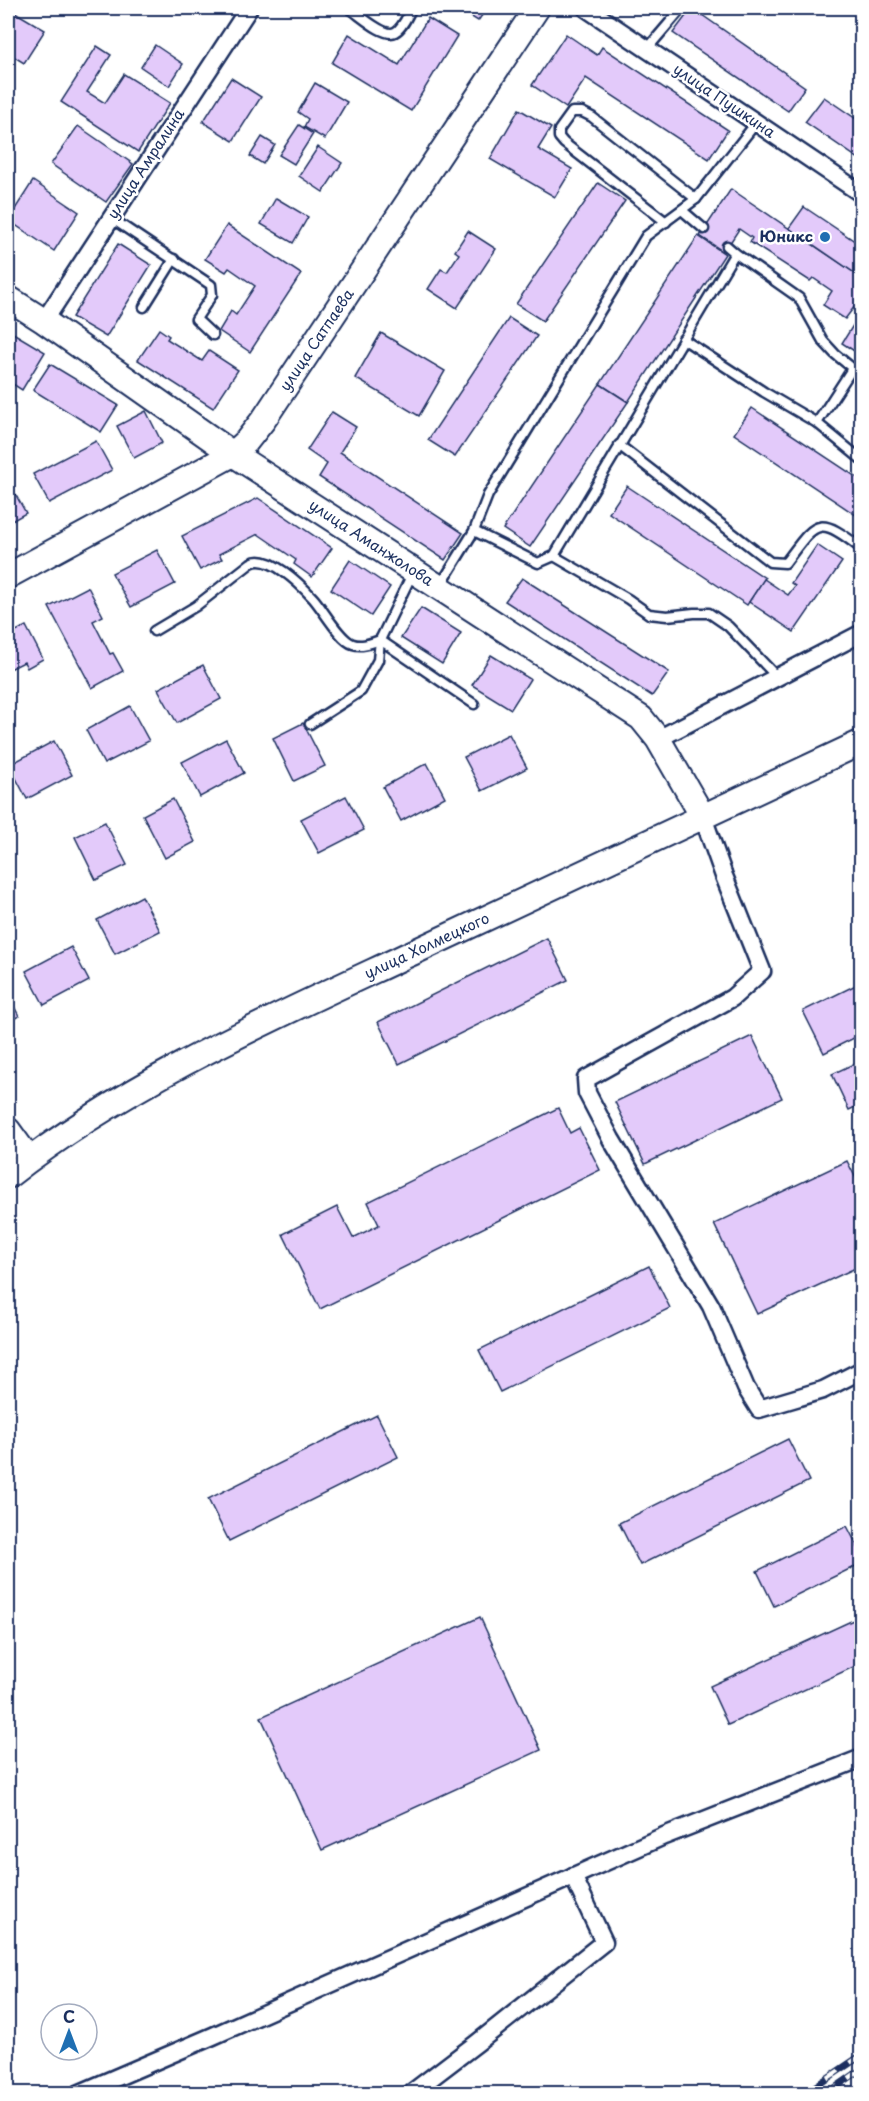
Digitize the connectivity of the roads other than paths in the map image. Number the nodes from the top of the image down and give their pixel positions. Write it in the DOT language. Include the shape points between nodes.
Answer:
graph roads {
  1 [pos="249,8"];
  2 [pos="349,8"];
  3 [pos="412,8"];
  4 [pos="537,8"];
  5 [pos="586,8"];
  6 [pos="682,8"];
  7 [pos="647,49"];
  8 [pos="756,123"];
  9 [pos="861,194"];
  10 [pos="696,199"];
  11 [pos="682,211"];
  12 [pos="111,218"];
  13 [pos="666,222"];
  14 [pos="704,229"];
  15 [pos="728,246"];
  16 [pos="735,253"];
  17 [pos="174,259"];
  18 [pos="8,298"];
  19 [pos="144,307"];
  20 [pos="44,321"];
  21 [pos="213,334"];
  22 [pos="683,339"];
  23 [pos="852,369"];
  24 [pos="861,376"];
  25 [pos="817,423"];
  26 [pos="619,445"];
  27 [pos="234,454"];
  28 [pos="861,460"];
  29 [pos="474,531"];
  30 [pos="861,549"];
  31 [pos="554,556"];
  32 [pos="413,570"];
  33 [pos="8,576"];
  34 [pos="439,587"];
  35 [pos="154,631"];
  36 [pos="861,633"];
  37 [pos="380,640"];
  38 [pos="777,677"];
  39 [pos="474,704"];
  40 [pos="310,724"];
  41 [pos="658,739"];
  42 [pos="861,742"];
  43 [pos="704,817"];
  44 [pos="8,1130"];
  45 [pos="29,1159"];
  46 [pos="8,1176"];
  47 [pos="861,1370"];
  48 [pos="861,1758"];
  49 [pos="573,1876"];
  50 [pos="78,2094"];
  51 [pos="410,2094"];
  1 -- 12 [label="street, улица Амралина"];
  2 -- 3 [label="lane" via="385,34 399,30"];
  4 -- 27 [label="street, улица Сатпаева" via="264,419"];
  5 -- 7 [label="street, улица Пушкина"];
  6 -- 7 [label="lane"];
  7 -- 8 [label="street, улица Пушкина"];
  8 -- 9 [label="street, улица Пушкина"];
  8 -- 10 [label="lane"];
  10 -- 11 [label="lane"];
  10 -- 13 [label="lane" via="592,117 572,112 559,130 559,137"];
  11 -- 13 [label="lane"];
  11 -- 14 [label="lane"];
  12 -- 17 [label="lane"];
  12 -- 20 [label="street, улица Амралина"];
  13 -- 29 [label="lane" via="646,236 488,495"];
  15 -- 16 [label="lane"];
  16 -- 22 [label="lane"];
  16 -- 23 [label="lane" via="800,298 823,341"];
  17 -- 19 [label="lane"];
  17 -- 21 [label="lane" via="211,285 212,295 196,319"];
  18 -- 20 [label="street, улица Аманжолова"];
  20 -- 27 [label="street, улица Аманжолова"];
  22 -- 25 [label="lane"];
  22 -- 26 [label="lane"];
  23 -- 24 [label="lane"];
  23 -- 25 [label="lane"];
  25 -- 28 [label="lane"];
  26 -- 30 [label="lane" via="770,562 785,563 816,527 837,530"];
  26 -- 31 [label="lane"];
  27 -- 32 [label="street, улица Аманжолова"];
  27 -- 33 [label="street, улица Сатпаева"];
  29 -- 31 [label="lane" via="538,563"];
  29 -- 34 [label="lane"];
  31 -- 38 [label="lane" via="649,614 709,614 728,626"];
  32 -- 34 [label="street, улица Аманжолова"];
  32 -- 37 [label="lane"];
  34 -- 41 [label="street, улица Аманжолова" via="641,718"];
  35 -- 37 [label="lane" via="260,560 280,569 312,597 347,641 363,645"];
  36 -- 38 [label="street"];
  37 -- 39 [label="lane"];
  37 -- 40 [label="lane" via="378,660 361,691"];
  38 -- 41 [label="street"];
  41 -- 43 [label="street, улица Аманжолова"];
  42 -- 43 [label="street, улица Холмецкого"];
  43 -- 45 [label="street, улица Холмецкого" via="270,1019 116,1100"];
  43 -- 47 [label="street" via="762,971 732,998 586,1079 587,1093 711,1306 746,1389 759,1409 823,1390"];
  44 -- 45 [label="street"];
  45 -- 46 [label="street, улица Холмецкого"];
  48 -- 49 [label="street"];
  49 -- 50 [label="street"];
  49 -- 51 [label="street" via="604,1942"];
}
